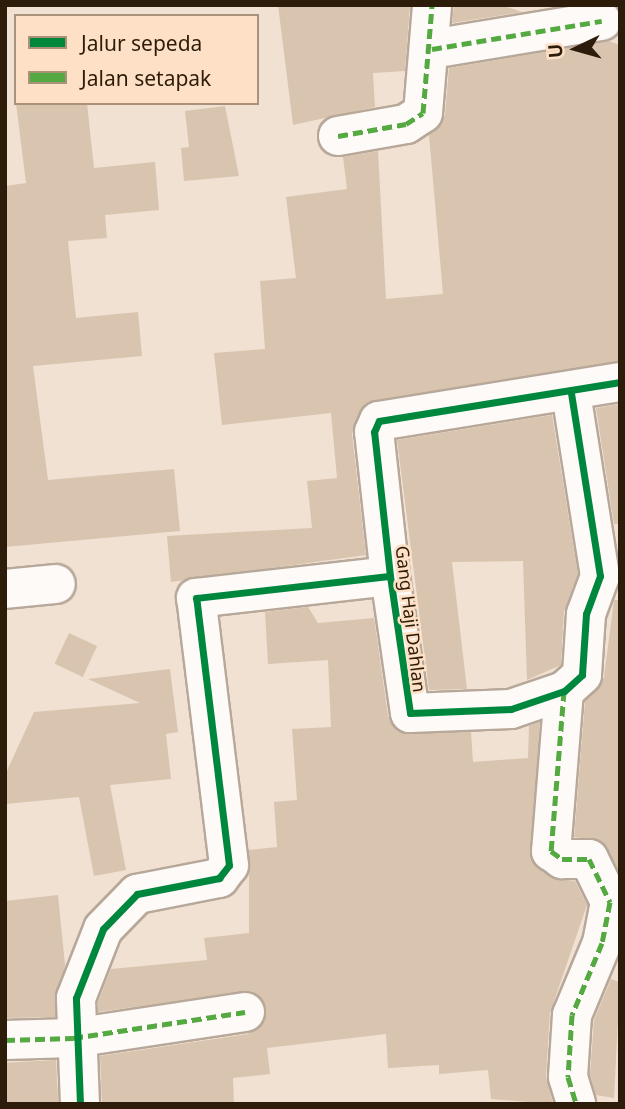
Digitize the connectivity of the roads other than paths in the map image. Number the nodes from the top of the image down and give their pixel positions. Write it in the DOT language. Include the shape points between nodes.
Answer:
graph roads {
  1 [pos="432,5"];
  2 [pos="602,21"];
  3 [pos="432,49"];
  4 [pos="338,136"];
  5 [pos="620,383"];
  6 [pos="571,393"];
  7 [pos="390,576"];
  8 [pos="56,584"];
  9 [pos="5,589"];
  10 [pos="564,691"];
  11 [pos="245,1012"];
  12 [pos="73,1038"];
  13 [pos="5,1040"];
  14 [pos="79,1104"];
  15 [pos="576,1104"];
  1 -- 3 [label="street"];
  2 -- 3 [label="street"];
  3 -- 4 [label="street" via="424,113 406,124"];
  5 -- 6 [label="street, Gang Haji Dahlan"];
  6 -- 7 [label="street, Gang Haji Dahlan" via="379,421 374,432"];
  6 -- 10 [label="street" via="600,576 586,614 582,675"];
  7 -- 10 [label="street, Gang Haji Dahlan" via="410,713 428,718 511,709"];
  7 -- 12 [label="street" via="196,598 229,865 219,878 136,894 113,915 87,960"];
  8 -- 9 [label="street"];
  10 -- 15 [label="street" via="552,844 555,857 589,859 610,902 602,943 572,1015 568,1077"];
  11 -- 12 [label="street"];
  12 -- 13 [label="street"];
  12 -- 14 [label="street"];
}
